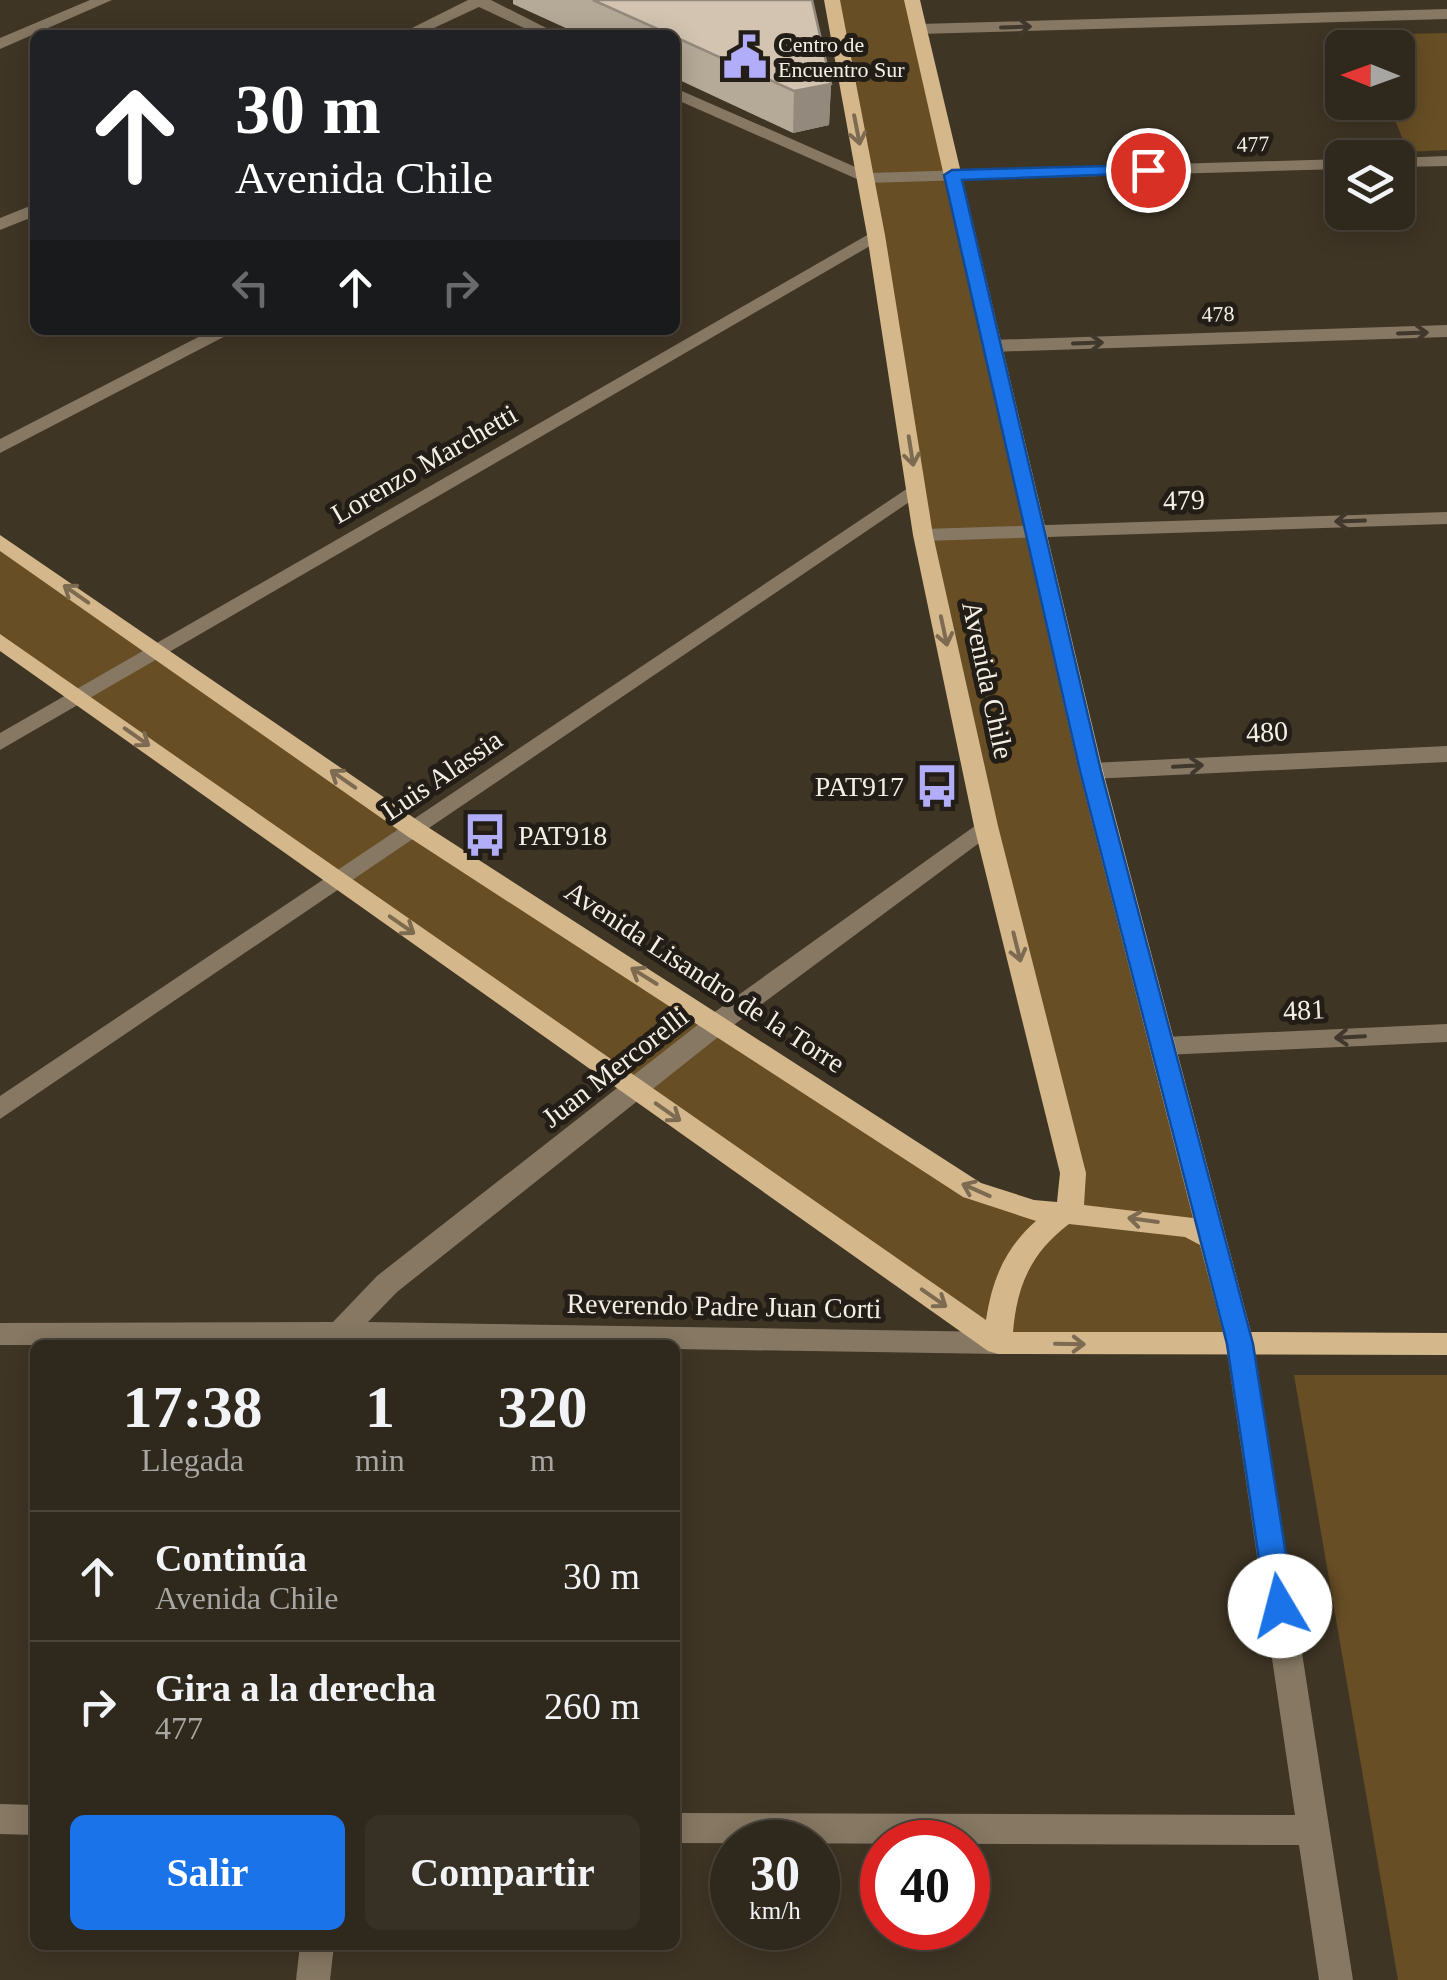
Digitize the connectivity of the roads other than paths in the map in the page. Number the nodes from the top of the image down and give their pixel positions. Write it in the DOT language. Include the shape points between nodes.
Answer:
graph roads {
  1 [pos="104,0"];
  2 [pos="479,0"];
  3 [pos="832,0"];
  4 [pos="912,0"];
  5 [pos="1447,14"];
  6 [pos="919,29"];
  7 [pos="33,30"];
  8 [pos="416,30"];
  9 [pos="542,30"];
  10 [pos="30,31"];
  11 [pos="0,44"];
  12 [pos="680,97"];
  13 [pos="1447,161"];
  14 [pos="1415,162"];
  15 [pos="1325,164"];
  16 [pos="952,175"];
  17 [pos="866,178"];
  18 [pos="30,211"];
  19 [pos="0,225"];
  20 [pos="876,234"];
  21 [pos="1447,332"];
  22 [pos="216,335"];
  23 [pos="991,346"];
  24 [pos="0,447"];
  25 [pos="917,488"];
  26 [pos="1447,518"];
  27 [pos="1035,532"];
  28 [pos="923,536"];
  29 [pos="0,541"];
  30 [pos="0,640"];
  31 [pos="157,650"];
  32 [pos="79,696"];
  33 [pos="0,742"];
  34 [pos="1447,754"];
  35 [pos="1090,771"];
  36 [pos="986,826"];
  37 [pos="416,830"];
  38 [pos="340,881"];
  39 [pos="718,1023"];
  40 [pos="1447,1033"];
  41 [pos="1164,1046"];
  42 [pos="635,1089"];
  43 [pos="0,1109"];
  44 [pos="1070,1210"];
  45 [pos="1213,1239"];
  46 [pos="340,1333"];
  47 [pos="0,1334"];
  48 [pos="998,1343"];
  49 [pos="1240,1344"];
  50 [pos="1447,1344"];
  51 [pos="0,1819"];
  52 [pos="30,1820"];
  53 [pos="680,1828"];
  54 [pos="1314,1830"];
  55 [pos="316,1950"];
  56 [pos="313,1980"];
  57 [pos="1336,1980"];
  1 -- 7 [label="street"];
  2 -- 8 [label="street"];
  2 -- 9 [label="street"];
  3 -- 17 [label="main road, Avenida Chile, one-way"];
  4 -- 6 [label="main road"];
  6 -- 5 [label="street, one-way"];
  6 -- 16 [label="main road"];
  10 -- 11 [label="street"];
  12 -- 17 [label="street"];
  13 -- 14 [label="street"];
  15 -- 16 [label="street, 477"];
  16 -- 17 [label="street, 477"];
  16 -- 23 [label="main road"];
  17 -- 20 [label="main road, Avenida Chile"];
  18 -- 19 [label="street"];
  20 -- 25 [label="main road, Avenida Chile, one-way"];
  20 -- 31 [label="street, Lorenzo Marchetti"];
  23 -- 21 [label="street, 478, one-way"];
  22 -- 24 [label="street"];
  23 -- 27 [label="main road"];
  25 -- 28 [label="main road, Avenida Chile"];
  25 -- 37 [label="street, Luis Alassia"];
  26 -- 27 [label="street, 479, one-way"];
  27 -- 28 [label="street, 479"];
  27 -- 35 [label="main road"];
  28 -- 36 [label="main road, Avenida Chile, one-way"];
  31 -- 29 [label="main road, Avenida Lisandro de la Torre, one-way"];
  30 -- 32 [label="main road"];
  31 -- 32 [label="street, Lorenzo Marchetti"];
  37 -- 31 [label="main road, Avenida Lisandro de la Torre, one-way"];
  32 -- 33 [label="street, Lorenzo Marchetti"];
  32 -- 38 [label="main road, one-way"];
  35 -- 34 [label="street, 480, one-way"];
  35 -- 41 [label="main road"];
  36 -- 39 [label="street, Juan Mercorelli"];
  36 -- 44 [label="main road, Avenida Chile, one-way" via="1073,1173"];
  37 -- 38 [label="street, Luis Alassia"];
  39 -- 37 [label="main road, Avenida Lisandro de la Torre, one-way"];
  38 -- 42 [label="main road, one-way"];
  38 -- 43 [label="street, Luis Alassia"];
  39 -- 42 [label="street, Juan Mercorelli"];
  44 -- 39 [label="main road, Avenida Lisandro de la Torre, one-way" via="1034,1210 972,1190"];
  40 -- 41 [label="street, 481, one-way"];
  41 -- 45 [label="main road"];
  42 -- 46 [label="street, Juan Mercorelli" via="387,1284"];
  42 -- 48 [label="main road, one-way"];
  45 -- 44 [label="main road, Avenida Lisandro de la Torre, one-way" via="1189,1227"];
  44 -- 48 [label="main road" via="1034,1234 1014,1261"];
  45 -- 49 [label="main road"];
  46 -- 47 [label="street, Reverendo Padre Juan Corti"];
  46 -- 48 [label="street, Reverendo Padre Juan Corti"];
  48 -- 49 [label="main road, Reverendo Padre Juan Corti, one-way"];
  49 -- 50 [label="main road, Reverendo Padre Juan Corti"];
  49 -- 54 [label="street"];
  51 -- 52 [label="street"];
  53 -- 54 [label="street"];
  54 -- 57 [label="street"];
  55 -- 56 [label="street"];
}
